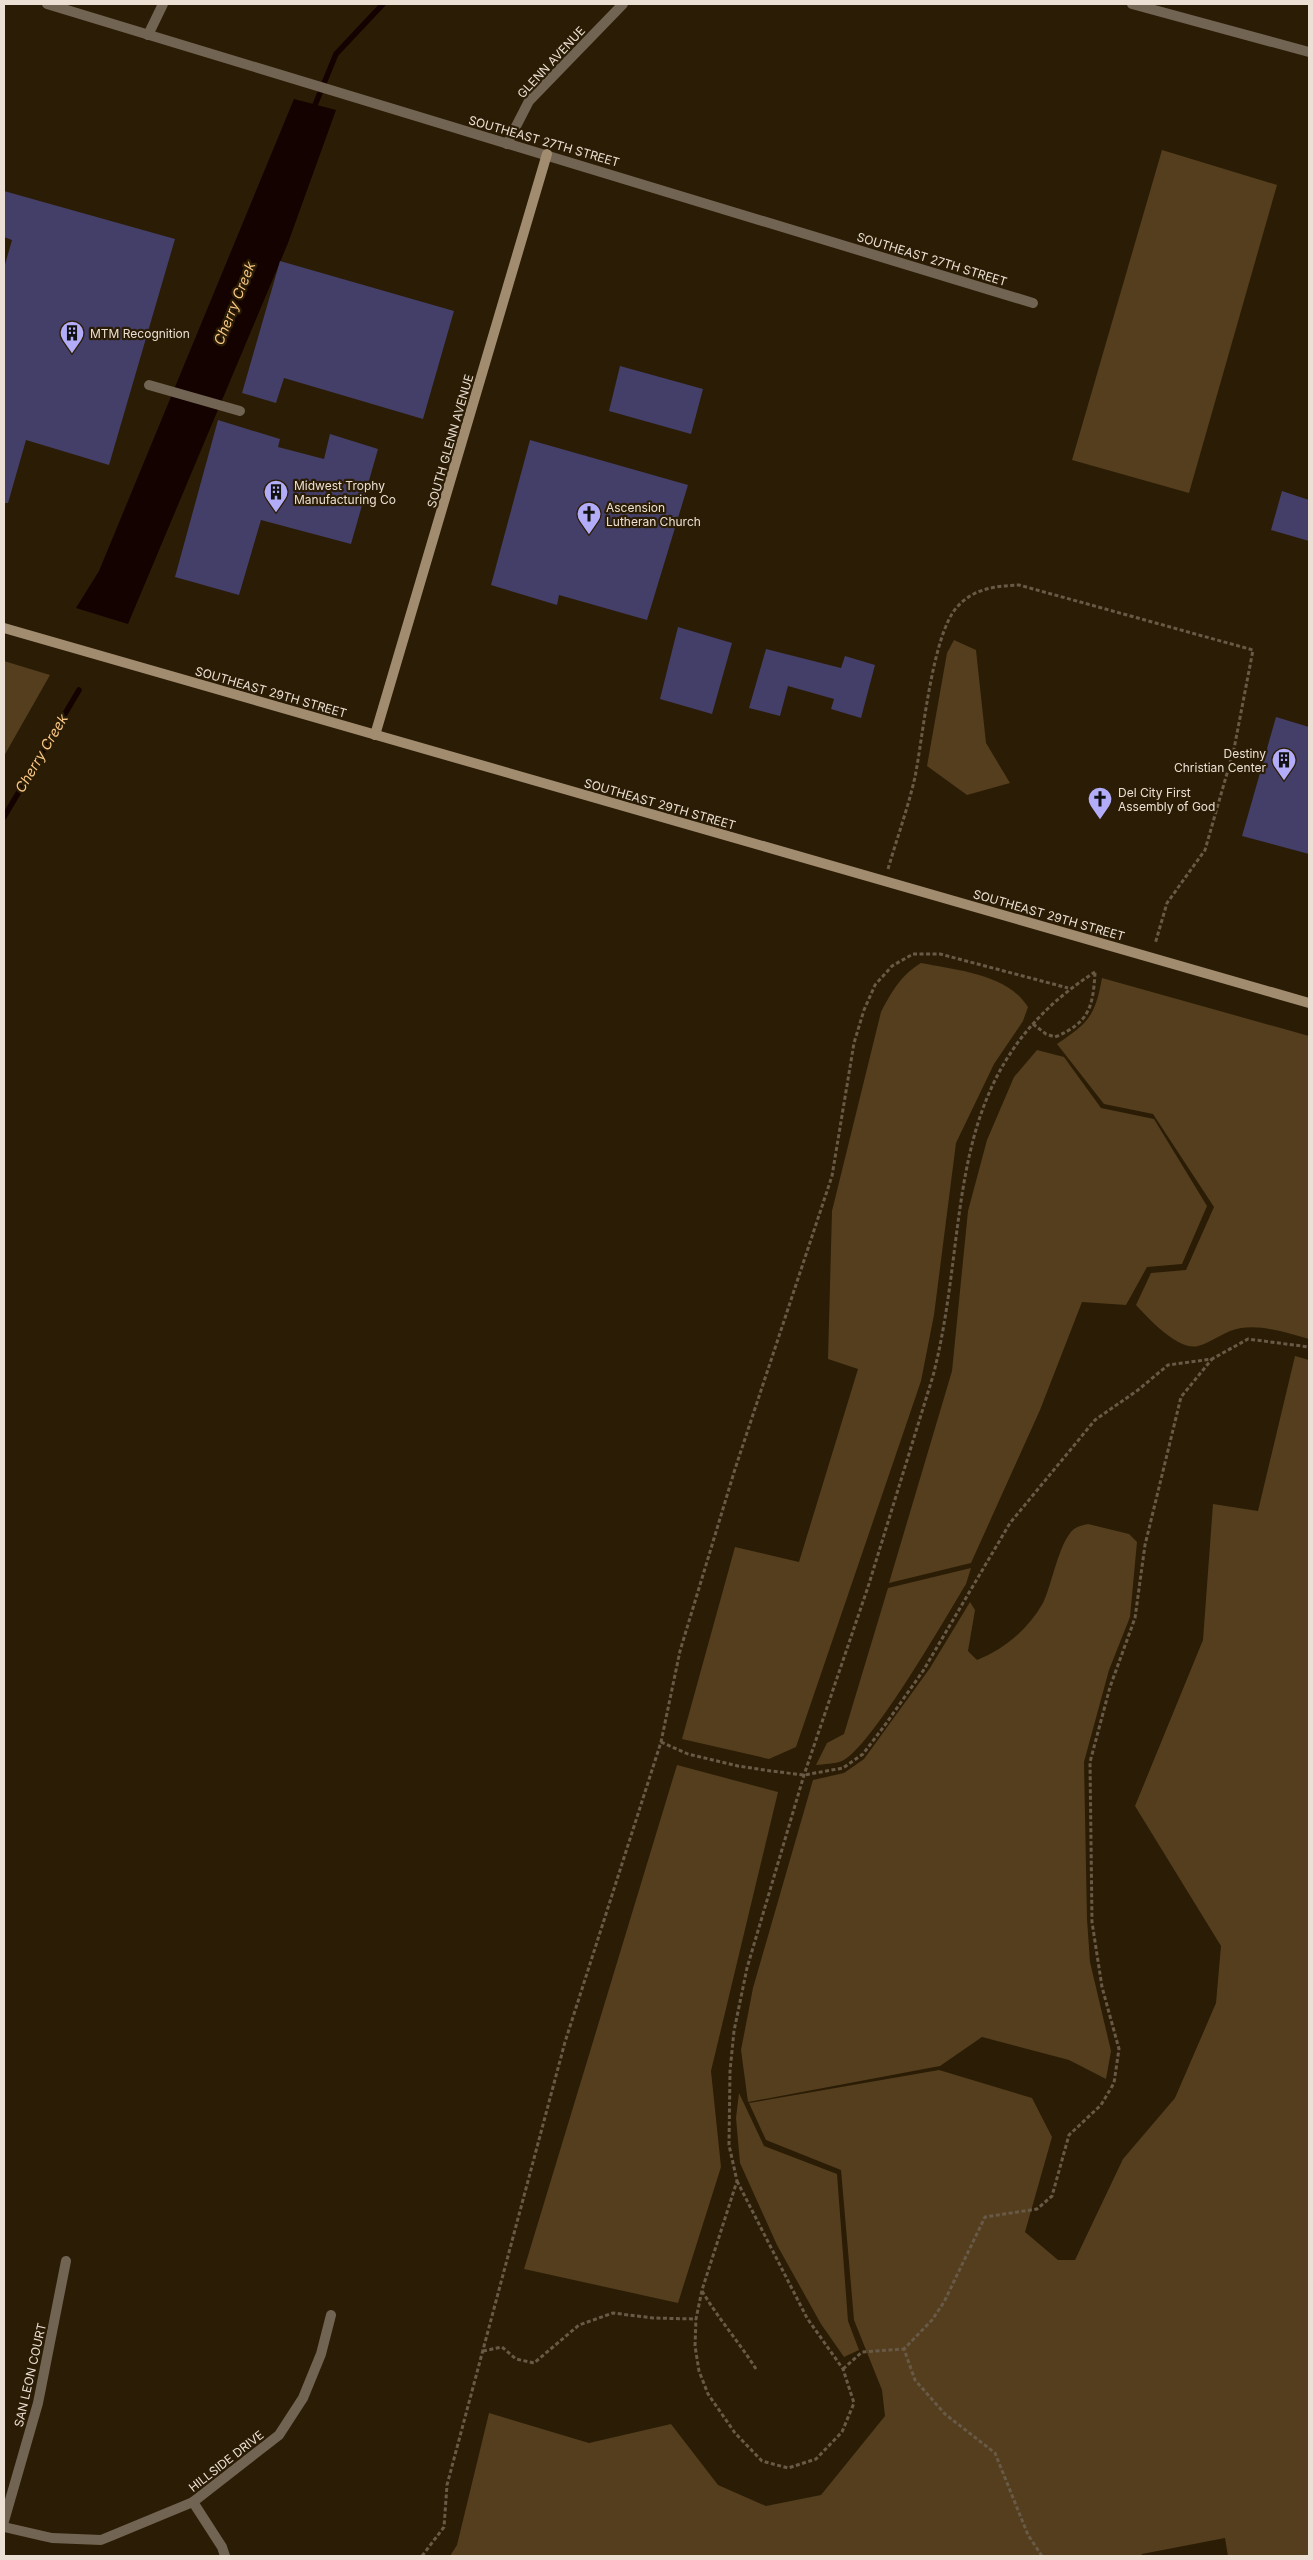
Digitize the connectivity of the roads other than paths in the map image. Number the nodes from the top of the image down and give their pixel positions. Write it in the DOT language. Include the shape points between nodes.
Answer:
graph roads {
  1 [pos="48,4"];
  2 [pos="163,4"];
  3 [pos="623,4"];
  4 [pos="1132,4"];
  5 [pos="148,35"];
  6 [pos="1309,52"];
  7 [pos="508,144"];
  8 [pos="547,154"];
  9 [pos="1033,303"];
  10 [pos="150,385"];
  11 [pos="240,411"];
  12 [pos="4,628"];
  13 [pos="375,735"];
  14 [pos="1309,1003"];
  15 [pos="66,2261"];
  16 [pos="331,2315"];
  17 [pos="193,2502"];
  18 [pos="4,2521"];
  19 [pos="4,2527"];
  20 [pos="225,2556"];
  1 -- 5 [label="street, SOUTHEAST 27TH STREET"];
  2 -- 5 [label="street"];
  3 -- 7 [label="street, GLENN AVENUE" via="529,101"];
  4 -- 6 [label="street"];
  5 -- 7 [label="street, SOUTHEAST 27TH STREET"];
  7 -- 8 [label="street, SOUTHEAST 27TH STREET"];
  8 -- 9 [label="street, SOUTHEAST 27TH STREET"];
  8 -- 13 [label="main road, SOUTH GLENN AVENUE"];
  10 -- 11 [label="street"];
  12 -- 13 [label="main road, SOUTHEAST 29TH STREET"];
  13 -- 14 [label="main road, SOUTHEAST 29TH STREET"];
  15 -- 18 [label="street, SAN LEON COURT" via="38,2403"];
  16 -- 17 [label="street, HILLSIDE DRIVE" via="321,2354 303,2398 279,2435"];
  17 -- 19 [label="street, HILLSIDE DRIVE" via="101,2540 52,2538"];
  17 -- 20 [label="street"];
}
